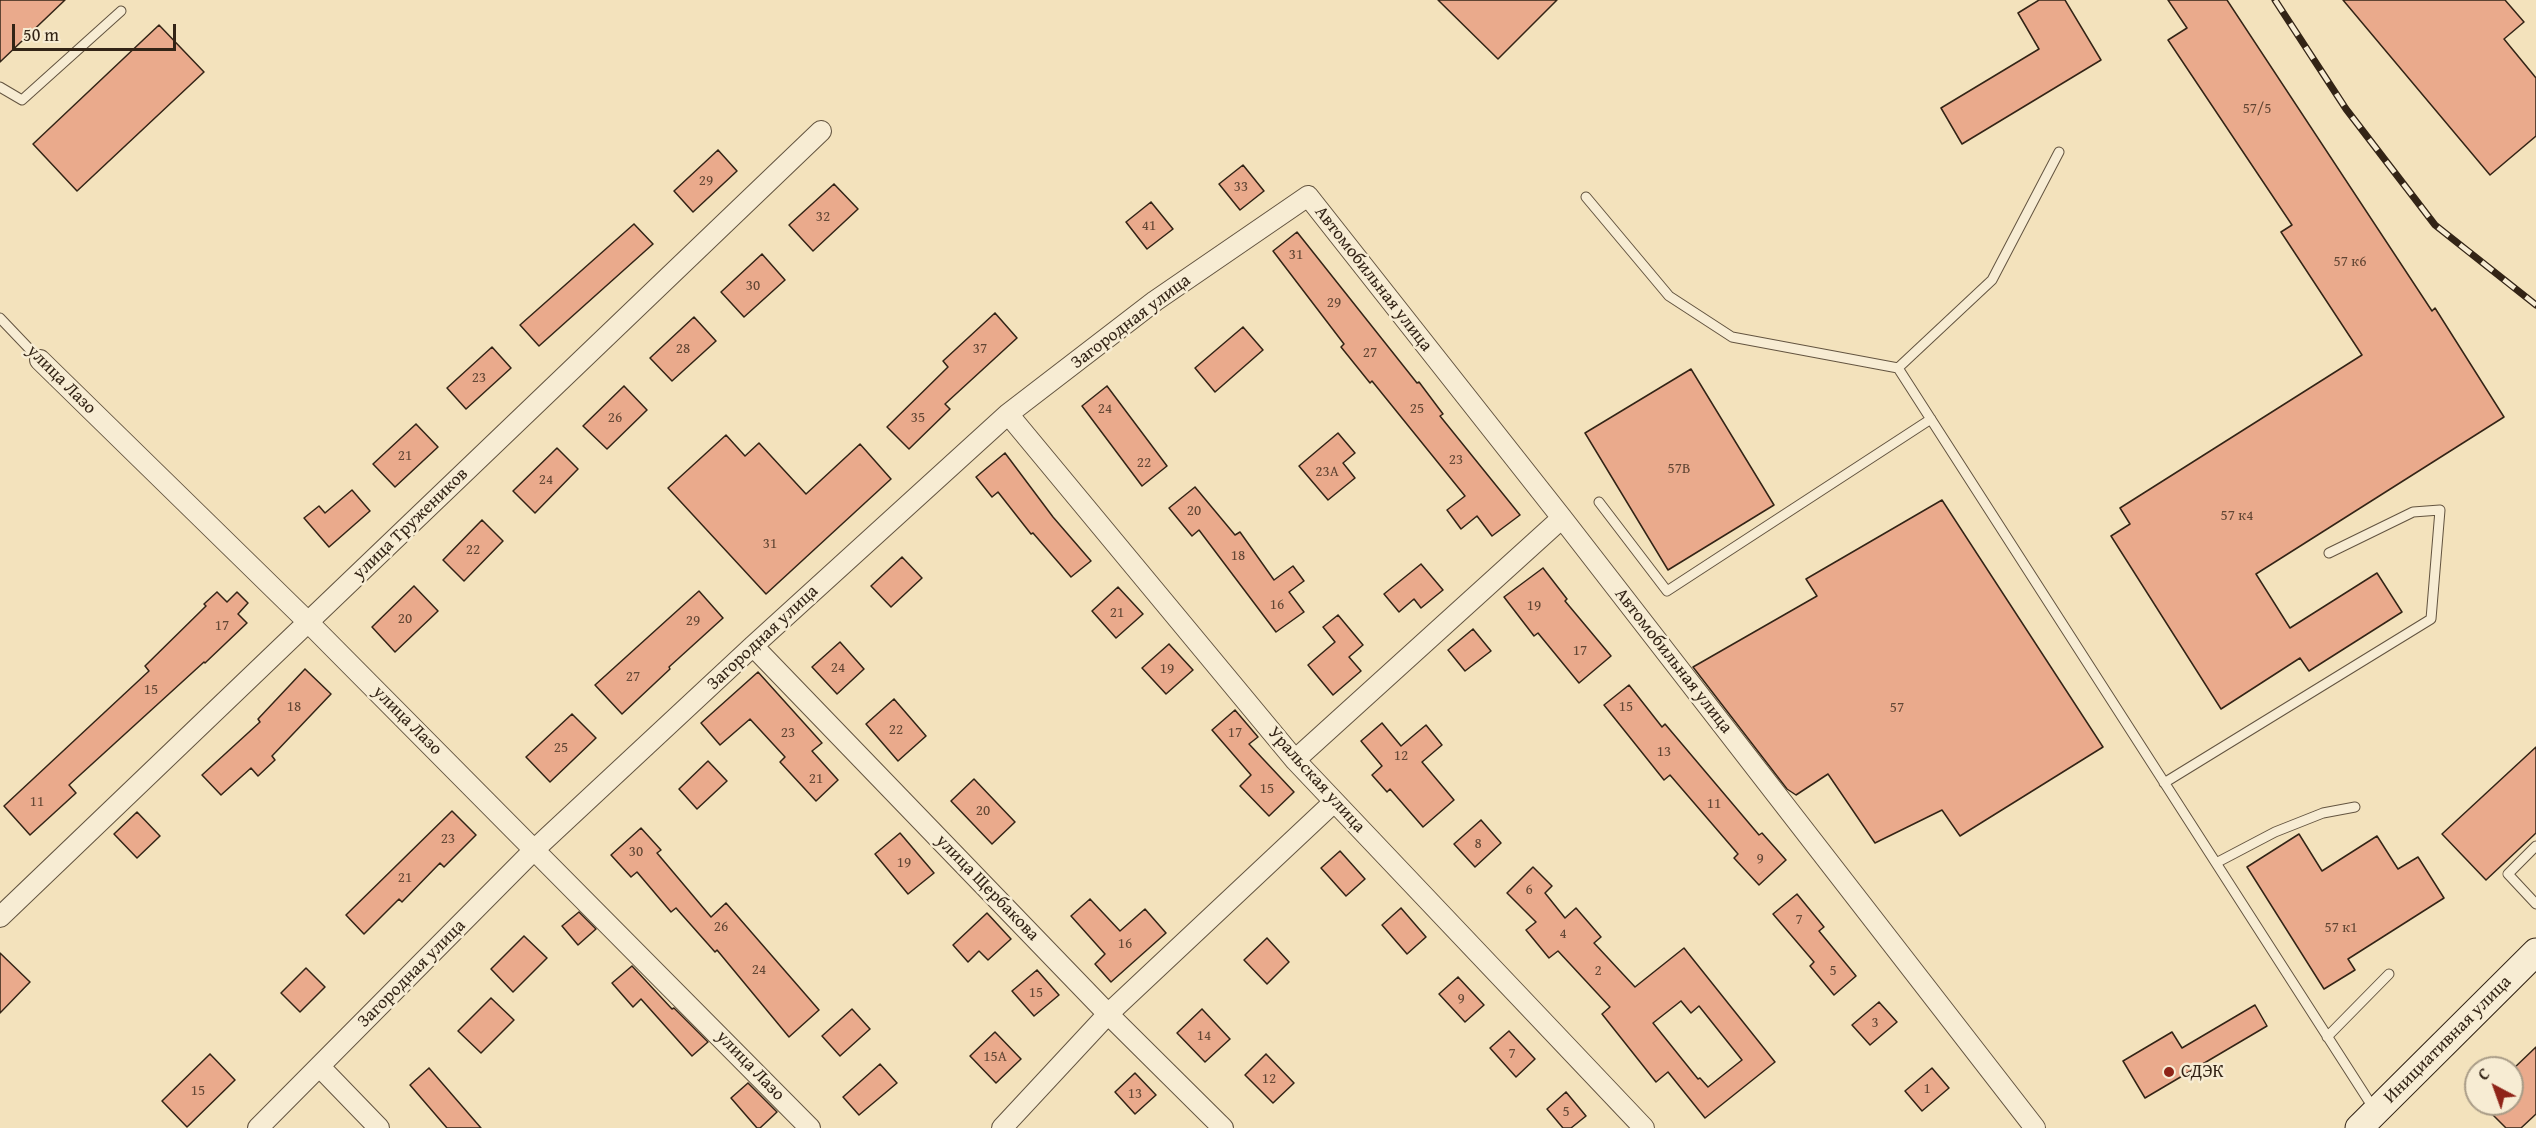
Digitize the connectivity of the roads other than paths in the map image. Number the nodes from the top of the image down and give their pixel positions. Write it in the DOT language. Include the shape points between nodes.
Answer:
graph roads {
  1 [pos="121,10"];
  2 [pos="0,87"];
  3 [pos="821,131"];
  4 [pos="2059,152"];
  5 [pos="1308,196"];
  6 [pos="1586,197"];
  7 [pos="0,318"];
  8 [pos="40,360"];
  9 [pos="1898,368"];
  10 [pos="1008,414"];
  11 [pos="1931,419"];
  12 [pos="1599,502"];
  13 [pos="1562,519"];
  14 [pos="2329,553"];
  15 [pos="308,622"];
  16 [pos="753,646"];
  17 [pos="1295,760"];
  18 [pos="2164,783"];
  19 [pos="1334,802"];
  20 [pos="2355,807"];
  21 [pos="2536,846"];
  22 [pos="535,849"];
  23 [pos="2216,863"];
  24 [pos="2536,904"];
  25 [pos="0,916"];
  26 [pos="2536,952"];
  27 [pos="2389,974"];
  28 [pos="1108,1014"];
  29 [pos="2327,1037"];
  30 [pos="320,1067"];
  31 [pos="2368,1120"];
  32 [pos="258,1128"];
  33 [pos="379,1128"];
  34 [pos="810,1128"];
  35 [pos="1002,1128"];
  36 [pos="1223,1128"];
  37 [pos="1644,1128"];
  38 [pos="2035,1128"];
  1 -- 2 [label="lane" via="22,100"];
  3 -- 15 [label="street, улица Тружеников"];
  4 -- 9 [label="lane" via="1992,280"];
  5 -- 10 [label="street, Загородная улица" via="1155,301"];
  5 -- 13 [label="street, Автомобильная улица"];
  6 -- 9 [label="lane" via="1669,296 1732,337"];
  7 -- 8 [label="lane, улица Лазо"];
  8 -- 15 [label="street, улица Лазо"];
  9 -- 11 [label="lane"];
  10 -- 16 [label="street, Загородная улица"];
  10 -- 17 [label="street, Уральская улица"];
  11 -- 12 [label="lane" via="1667,591"];
  11 -- 18 [label="lane"];
  13 -- 17 [label="street"];
  13 -- 38 [label="street, Автомобильная улица"];
  14 -- 18 [label="lane" via="2413,512 2440,510 2431,619"];
  15 -- 22 [label="street, улица Лазо"];
  15 -- 25 [label="street, улица Тружеников"];
  16 -- 22 [label="street, Загородная улица"];
  16 -- 28 [label="street, улица Щербакова"];
  17 -- 19 [label="street, Уральская улица"];
  18 -- 23 [label="lane"];
  19 -- 28 [label="street"];
  19 -- 37 [label="street, Уральская улица"];
  20 -- 23 [label="lane" via="2323,813 2275,832"];
  21 -- 24 [label="lane" via="2508,874"];
  22 -- 30 [label="street, Загородная улица"];
  22 -- 34 [label="street, улица Лазо"];
  23 -- 29 [label="lane"];
  26 -- 31 [label="main road, Инициативная улица"];
  27 -- 29 [label="lane"];
  28 -- 35 [label="street"];
  28 -- 36 [label="street, улица Щербакова"];
  29 -- 31 [label="lane"];
  30 -- 32 [label="street, Загородная улица"];
  30 -- 33 [label="street"];
}
